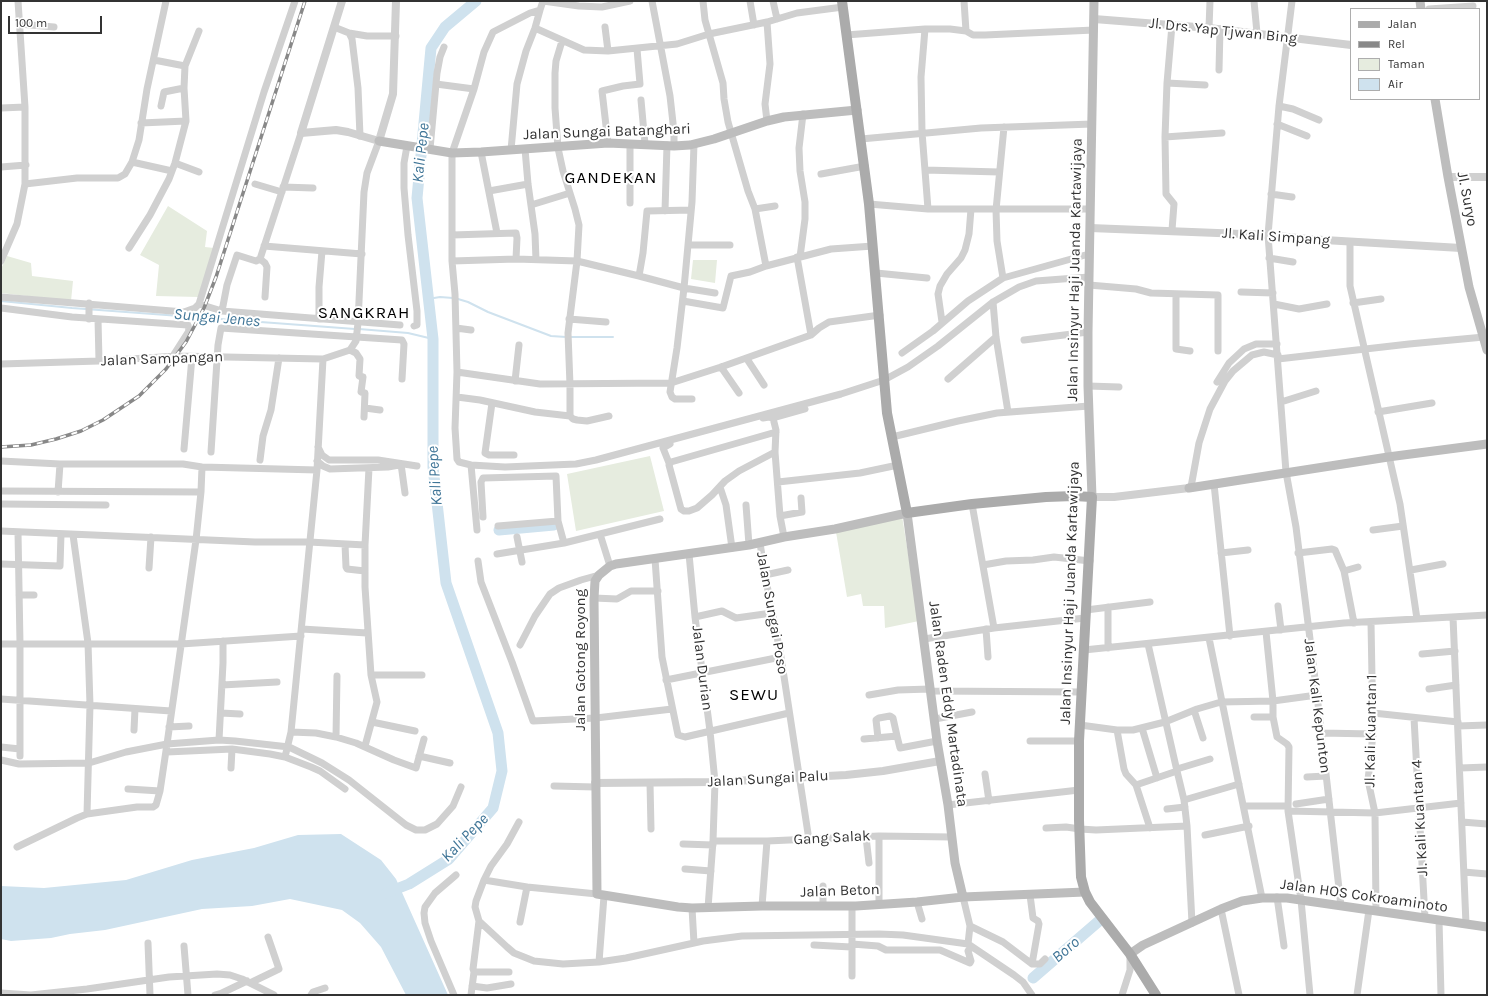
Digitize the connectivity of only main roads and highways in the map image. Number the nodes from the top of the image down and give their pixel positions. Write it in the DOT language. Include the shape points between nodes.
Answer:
graph roads {
  1 [pos="1094,1"];
  2 [pos="842,3"];
  3 [pos="1435,100"];
  4 [pos="857,110"];
  5 [pos="379,141"];
  6 [pos="1487,350"];
  7 [pos="1487,444"];
  8 [pos="1187,488"];
  9 [pos="1092,497"];
  10 [pos="907,513"];
  11 [pos="1085,892"];
  12 [pos="600,895"];
  13 [pos="963,897"];
  14 [pos="1487,927"];
  15 [pos="1130,954"];
  16 [pos="1156,995"];
  1 -- 9 [label="main road, Jalan Insinyur Haji Juanda Kartawijaya" via="1088,332"];
  2 -- 4 [label="main road"];
  3 -- 6 [label="main road, Jl. Suryo" via="1470,290"];
  4 -- 5 [label="main road, Jalan Sungai Batanghari" via="803,114 767,121 694,144 608,143 452,153"];
  4 -- 10 [label="main road" via="870,204 887,413"];
  7 -- 8 [label="main road" via="1388,456"];
  9 -- 10 [label="main road" via="1046,497"];
  9 -- 11 [label="main road, Jalan Insinyur Haji Juanda Kartawijaya" via="1080,725 1079,790 1088,830 1081,877"];
  10 -- 12 [label="main road, Jalan Gotong Royong" via="749,545 610,566 599,575 595,581 594,598 595,785"];
  10 -- 13 [label="main road, Jalan Raden Eddy Martadinata" via="937,741 955,863"];
  11 -- 13 [label="main road, Jalan Beton"];
  11 -- 15 [label="main road, Jalan Insinyur Haji Juanda Kartawijaya"];
  12 -- 13 [label="main road, Jalan Beton" via="678,908 852,906"];
  14 -- 15 [label="main road, Jalan HOS Cokroaminoto" via="1278,897 1262,898 1242,901 1221,909 1143,945"];
  15 -- 16 [label="main road, Jalan Insinyur Haji Juanda Kartawijaya"];
}
